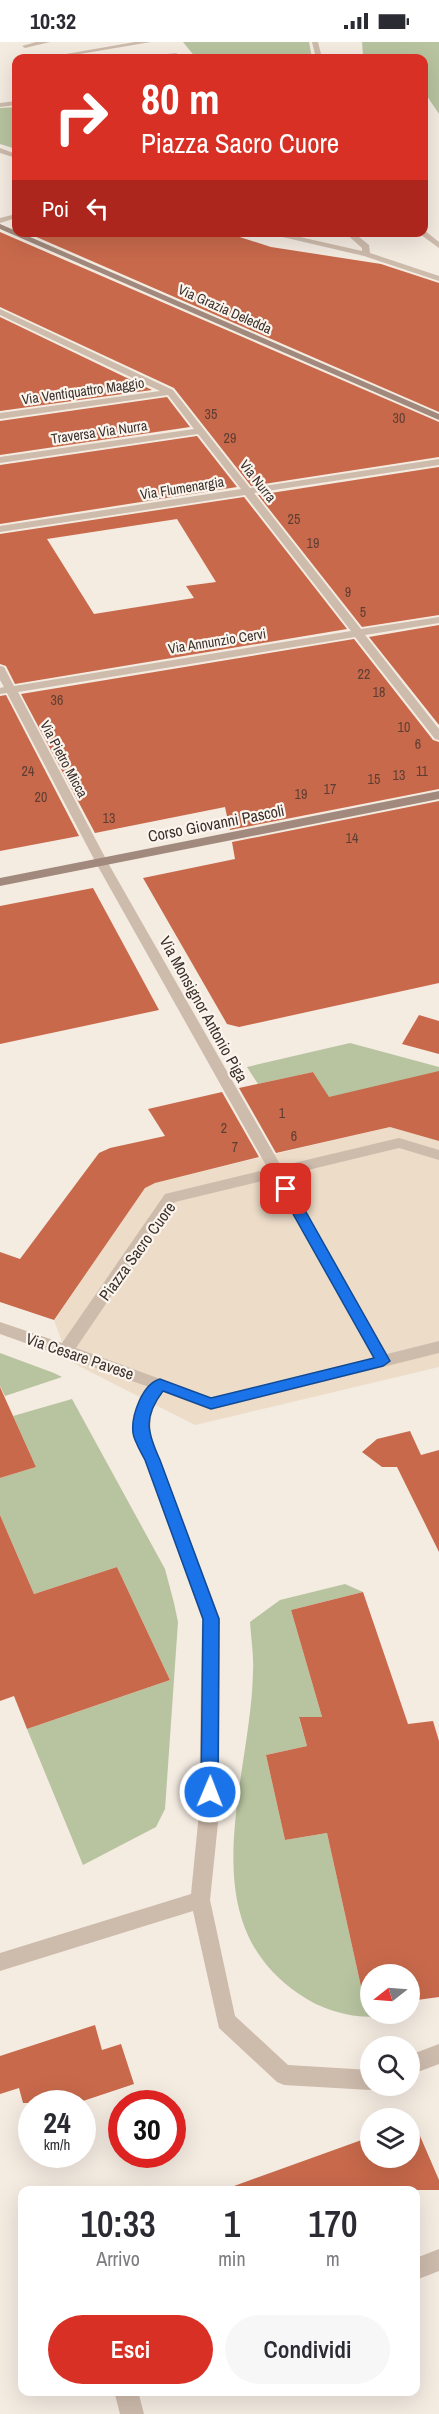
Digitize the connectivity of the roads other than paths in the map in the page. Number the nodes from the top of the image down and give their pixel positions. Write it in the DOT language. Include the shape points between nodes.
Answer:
graph roads {
  1 [pos="47,42"];
  2 [pos="148,42"];
  3 [pos="25,47"];
  4 [pos="72,54"];
  5 [pos="32,237"];
  6 [pos="288,237"];
  7 [pos="354,237"];
  8 [pos="366,254"];
  9 [pos="439,279"];
  10 [pos="0,312"];
  11 [pos="170,393"];
  12 [pos="0,416"];
  13 [pos="439,417"];
  14 [pos="201,431"];
  15 [pos="0,460"];
  16 [pos="439,462"];
  17 [pos="249,491"];
  18 [pos="0,529"];
  19 [pos="439,620"];
  20 [pos="359,633"];
  21 [pos="0,669"];
  22 [pos="5,690"];
  23 [pos="439,736"];
  24 [pos="439,795"];
  25 [pos="102,863"];
  26 [pos="0,882"];
  27 [pos="439,1155"];
  28 [pos="277,1172"];
  29 [pos="286,1189"];
  30 [pos="0,1328"];
  31 [pos="439,1347"];
  32 [pos="66,1350"];
  33 [pos="383,1361"];
  34 [pos="160,1384"];
  35 [pos="200,1900"];
  36 [pos="0,1962"];
  37 [pos="438,2057"];
  38 [pos="420,2062"];
  39 [pos="360,2079"];
  40 [pos="439,2260"];
  41 [pos="420,2267"];
  42 [pos="127,2396"];
  43 [pos="132,2414"];
  1 -- 3 [label="street"];
  2 -- 4 [label="street"];
  5 -- 13 [label="street, Via Grazia Deledda"];
  6 -- 8 [label="street"];
  7 -- 8 [label="street" via="366,247"];
  8 -- 9 [label="street"];
  10 -- 11 [label="street, Via Nurra"];
  11 -- 12 [label="street, Via Ventiquattro Maggio"];
  11 -- 14 [label="street, Via Nurra"];
  14 -- 15 [label="street, Traversa Via Nurra"];
  14 -- 17 [label="street, Via Nurra"];
  16 -- 17 [label="street, Via Flumenargia"];
  17 -- 18 [label="street, Via Flumenargia"];
  17 -- 20 [label="street, Via Nurra"];
  19 -- 20 [label="street, Via Annunzio Cervi"];
  20 -- 22 [label="street, Via Annunzio Cervi"];
  20 -- 23 [label="street, Via Nurra"];
  21 -- 22 [label="street, Via Pietro Micca"];
  22 -- 25 [label="street, Via Pietro Micca"];
  24 -- 25 [label="street, Corso Giovanni Pascoli"];
  25 -- 26 [label="street, Corso Giovanni Pascoli"];
  25 -- 28 [label="street, Via Monsignor Antonio Piga"];
  27 -- 28 [label="street, Piazza Sacro Cuore" via="399,1143"];
  28 -- 32 [label="street, Piazza Sacro Cuore" via="170,1198"];
  29 -- 33 [label="street"];
  30 -- 32 [label="street, Via Cesare Pavese"];
  31 -- 33 [label="street"];
  32 -- 34 [label="street, Via Cesare Pavese"];
  33 -- 34 [label="street" via="211,1404"];
  34 -- 35 [label="street" via="145,1407 141,1434 211,1619 210,1814"];
  35 -- 36 [label="street"];
  35 -- 39 [label="street" via="226,2021 284,2074"];
  37 -- 38 [label="street"];
  40 -- 41 [label="street"];
  42 -- 43 [label="street"];
}
